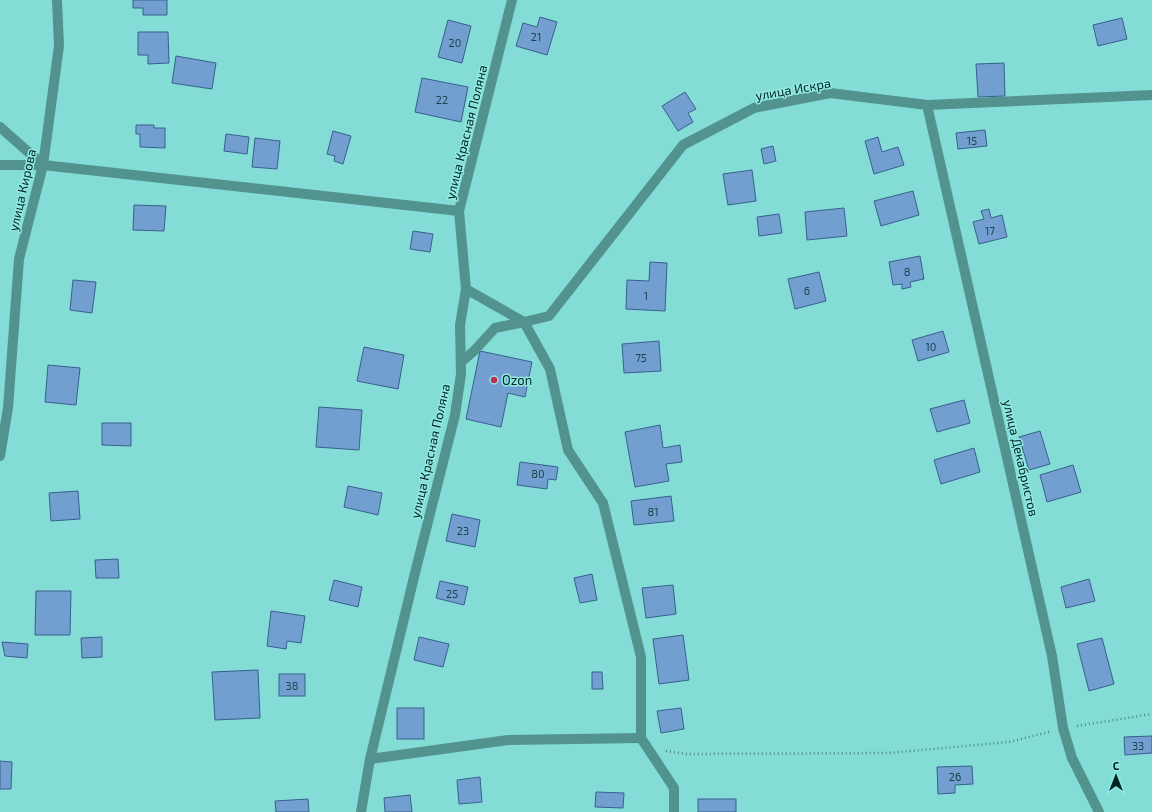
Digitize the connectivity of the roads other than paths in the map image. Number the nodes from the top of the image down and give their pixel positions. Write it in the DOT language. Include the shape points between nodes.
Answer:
graph roads {
  1 [pos="57,0"];
  2 [pos="512,0"];
  3 [pos="1152,95"];
  4 [pos="927,106"];
  5 [pos="0,127"];
  6 [pos="0,165"];
  7 [pos="43,165"];
  8 [pos="459,212"];
  9 [pos="466,289"];
  10 [pos="524,322"];
  11 [pos="461,362"];
  12 [pos="0,456"];
  13 [pos="641,738"];
  14 [pos="370,759"];
  15 [pos="361,812"];
  16 [pos="674,812"];
  17 [pos="1099,812"];
  1 -- 7 [label="street, улица Кирова" via="59,46"];
  2 -- 8 [label="street, улица Красная Поляна"];
  3 -- 4 [label="street, улица Искра"];
  4 -- 10 [label="street, улица Искра" via="830,93 754,108 683,145 549,316"];
  4 -- 17 [label="street, улица Декабристов" via="1052,656 1063,728 1072,758"];
  5 -- 7 [label="street"];
  6 -- 7 [label="street"];
  7 -- 8 [label="street"];
  7 -- 12 [label="street, улица Кирова" via="19,259 8,408"];
  8 -- 9 [label="street, улица Красная Поляна"];
  9 -- 10 [label="street"];
  9 -- 11 [label="street, улица Красная Поляна" via="460,325"];
  10 -- 11 [label="street, улица Искра" via="495,328"];
  10 -- 13 [label="street" via="550,369 568,450 603,503 641,657"];
  11 -- 14 [label="street, улица Красная Поляна" via="455,416"];
  13 -- 14 [label="street" via="508,740"];
  13 -- 16 [label="street" via="674,788"];
  14 -- 15 [label="street, улица Красная Поляна"];
}
